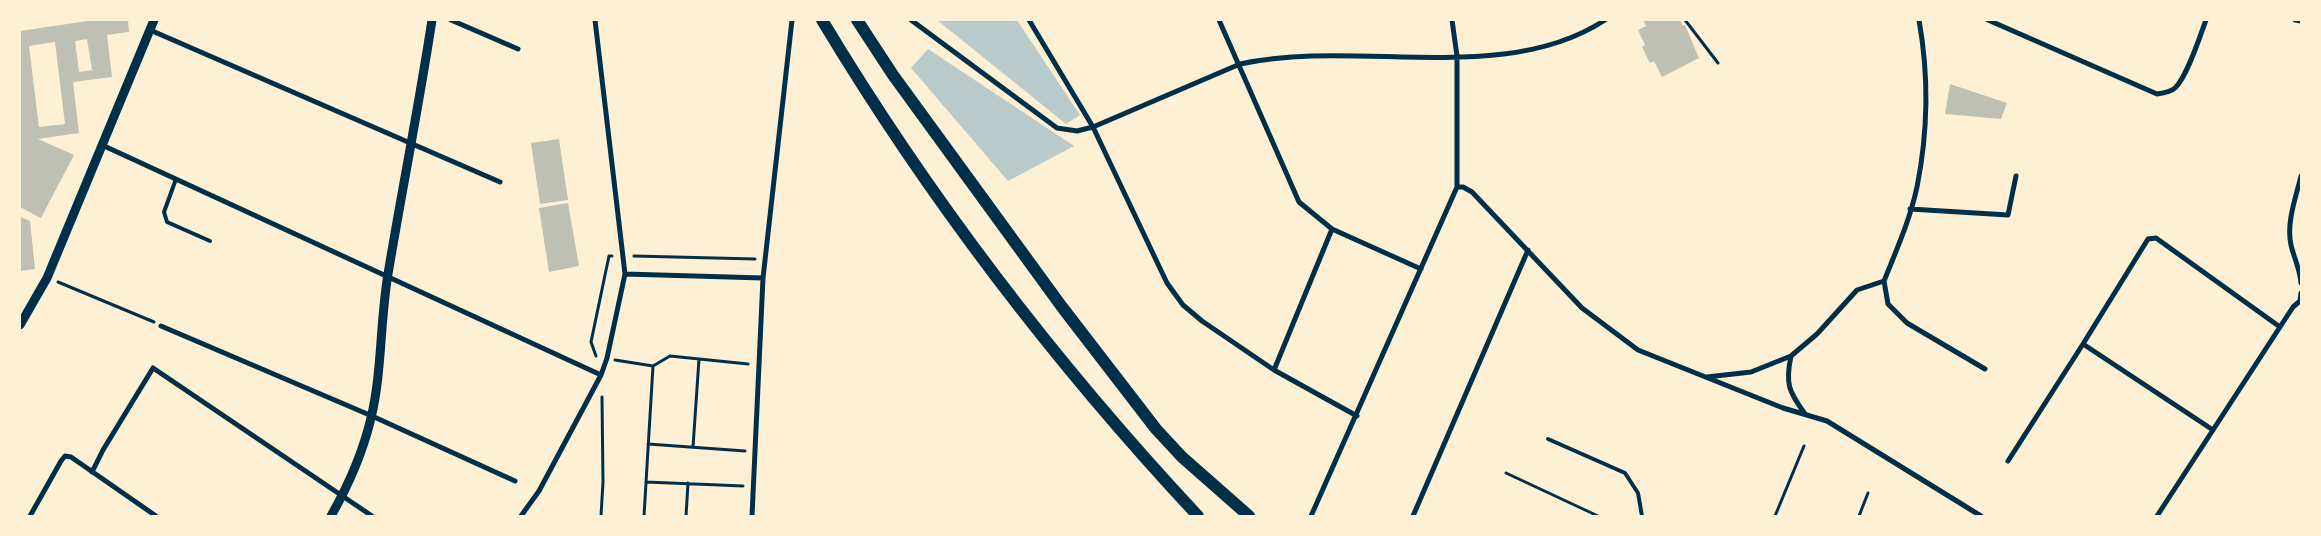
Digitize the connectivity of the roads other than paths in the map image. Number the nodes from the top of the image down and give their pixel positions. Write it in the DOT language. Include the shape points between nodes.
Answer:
graph roads {
  1 [pos="154,20"];
  2 [pos="432,20"];
  3 [pos="451,20"];
  4 [pos="595,20"];
  5 [pos="792,20"];
  6 [pos="822,20"];
  7 [pos="857,20"];
  8 [pos="911,20"];
  9 [pos="1029,20"];
  10 [pos="1219,20"];
  11 [pos="1452,20"];
  12 [pos="1605,20"];
  13 [pos="1919,20"];
  14 [pos="1988,20"];
  15 [pos="2206,20"];
  16 [pos="2295,20"];
  17 [pos="2301,21"];
  18 [pos="150,30"];
  19 [pos="518,49"];
  20 [pos="1457,56"];
  21 [pos="1240,64"];
  22 [pos="1093,127"];
  23 [pos="102,145"];
  24 [pos="412,145"];
  25 [pos="2016,176"];
  26 [pos="2301,176"];
  27 [pos="176,179"];
  28 [pos="500,182"];
  29 [pos="1457,187"];
  30 [pos="1910,209"];
  31 [pos="1332,229"];
  32 [pos="210,241"];
  33 [pos="1528,250"];
  34 [pos="1421,269"];
  35 [pos="625,274"];
  36 [pos="387,276"];
  37 [pos="763,278"];
  38 [pos="1884,281"];
  39 [pos="2301,283"];
  40 [pos="2301,293"];
  41 [pos="20,325"];
  42 [pos="161,326"];
  43 [pos="2280,327"];
  44 [pos="2083,344"];
  45 [pos="1791,356"];
  46 [pos="1985,369"];
  47 [pos="1274,370"];
  48 [pos="601,375"];
  49 [pos="1706,377"];
  50 [pos="1806,415"];
  51 [pos="372,416"];
  52 [pos="1356,416"];
  53 [pos="2212,430"];
  54 [pos="1548,439"];
  55 [pos="2008,461"];
  56 [pos="92,472"];
  57 [pos="515,481"];
  58 [pos="342,496"];
  59 [pos="30,516"];
  60 [pos="156,516"];
  61 [pos="331,516"];
  62 [pos="372,516"];
  63 [pos="521,516"];
  64 [pos="752,516"];
  65 [pos="1198,516"];
  66 [pos="1249,516"];
  67 [pos="1311,516"];
  68 [pos="1413,516"];
  69 [pos="1642,516"];
  70 [pos="1981,516"];
  71 [pos="2157,516"];
  1 -- 18 [label="street"];
  2 -- 24 [label="street"];
  3 -- 19 [label="street"];
  4 -- 35 [label="street"];
  5 -- 37 [label="street"];
  6 -- 65 [label="main road" via="890,130 1033,325 1151,466"];
  7 -- 66 [label="main road" via="893,75 1050,291 1156,428 1196,470"];
  8 -- 22 [label="street" via="1058,128 1077,131"];
  9 -- 22 [label="street"];
  10 -- 21 [label="street"];
  11 -- 20 [label="street"];
  12 -- 20 [label="street" via="1552,46 1503,54"];
  13 -- 30 [label="street" via="1927,103 1917,188"];
  14 -- 15 [label="street" via="2149,91 2166,93 2175,88 2182,78"];
  16 -- 17 [label="street"];
  18 -- 23 [label="street"];
  18 -- 24 [label="street"];
  20 -- 21 [label="street" via="1293,56"];
  20 -- 29 [label="street"];
  21 -- 22 [label="street"];
  21 -- 31 [label="street" via="1299,202"];
  22 -- 47 [label="street" via="1166,283 1183,305 1202,321"];
  23 -- 27 [label="street"];
  23 -- 41 [label="street" via="47,278"];
  24 -- 28 [label="street"];
  24 -- 36 [label="street"];
  25 -- 30 [label="street" via="2008,215"];
  26 -- 39 [label="street" via="2290,222 2290,244 2300,270"];
  27 -- 32 [label="lane" via="164,218"];
  27 -- 36 [label="street"];
  29 -- 33 [label="street" via="1463,186 1472,192"];
  29 -- 34 [label="street"];
  30 -- 38 [label="street"];
  31 -- 34 [label="street"];
  31 -- 47 [label="street"];
  33 -- 49 [label="street" via="1582,308 1638,350"];
  33 -- 68 [label="street"];
  34 -- 52 [label="street"];
  35 -- 37 [label="street"];
  35 -- 48 [label="street"];
  36 -- 48 [label="street"];
  36 -- 51 [label="street"];
  37 -- 64 [label="street"];
  38 -- 45 [label="street" via="1857,290 1817,334"];
  38 -- 46 [label="street" via="1888,304 1907,323"];
  40 -- 43 [label="street" via="2300,301"];
  42 -- 51 [label="street"];
  43 -- 44 [label="street" via="2156,238 2148,239"];
  43 -- 53 [label="street"];
  44 -- 53 [label="street"];
  44 -- 55 [label="street"];
  45 -- 49 [label="street" via="1751,372"];
  45 -- 50 [label="street" via="1787,381 1791,395"];
  47 -- 52 [label="street"];
  48 -- 63 [label="street" via="539,491"];
  49 -- 50 [label="street"];
  50 -- 70 [label="street" via="1827,421 1858,438"];
  51 -- 57 [label="street"];
  51 -- 58 [label="street"];
  52 -- 67 [label="street"];
  53 -- 71 [label="street"];
  54 -- 69 [label="lane" via="1625,473 1638,493"];
  56 -- 58 [label="street" via="153,368"];
  56 -- 59 [label="street" via="66,456"];
  56 -- 60 [label="street"];
  58 -- 61 [label="street"];
  58 -- 62 [label="street"];
}
